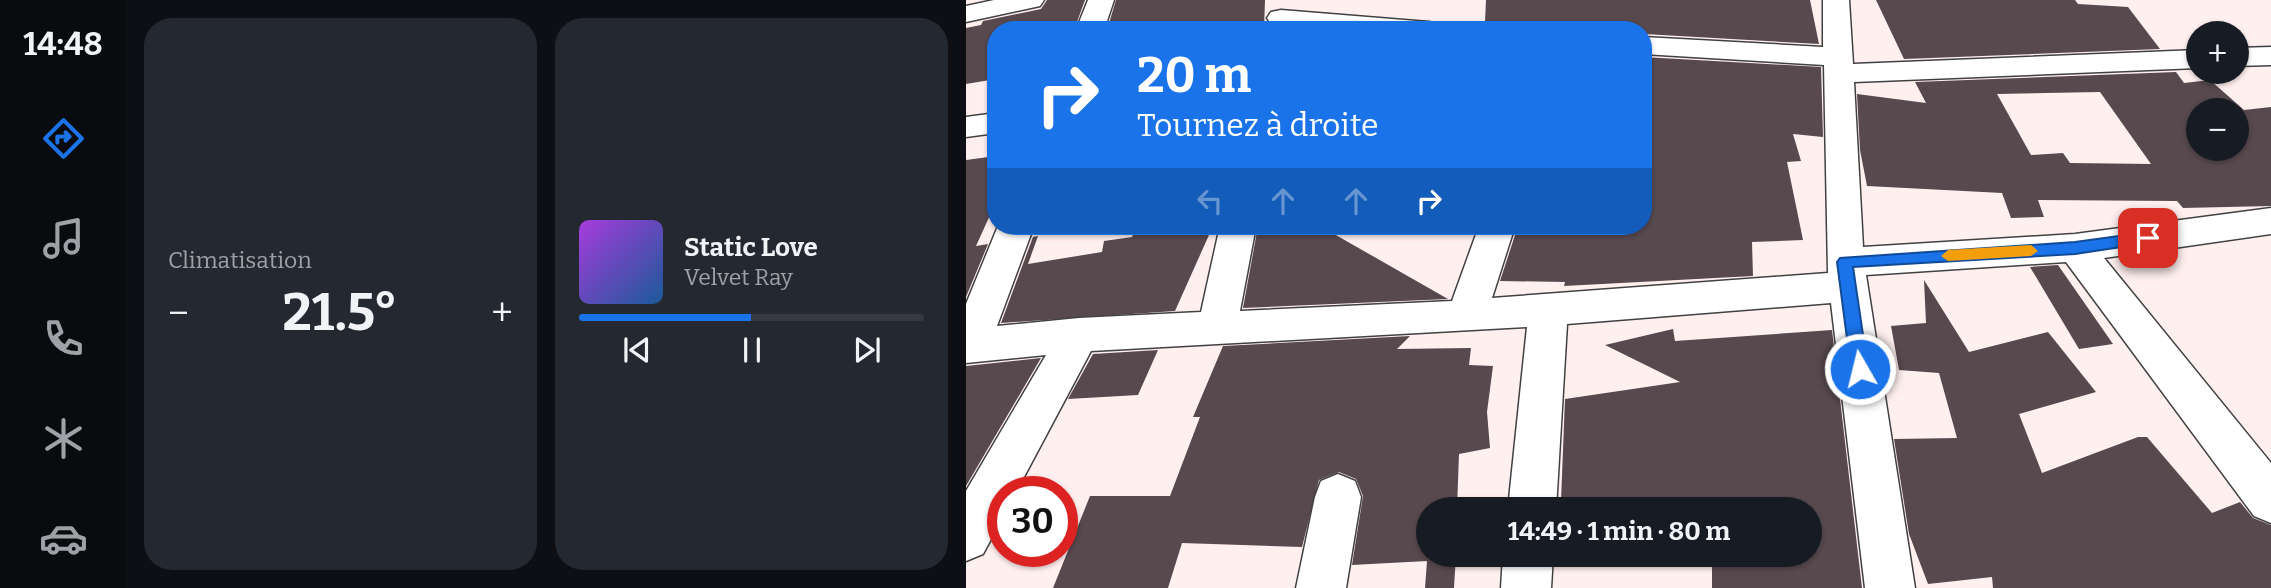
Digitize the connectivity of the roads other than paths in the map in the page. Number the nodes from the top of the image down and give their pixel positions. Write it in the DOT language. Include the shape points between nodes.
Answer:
graph roads {
  1 [pos="1031,0"];
  2 [pos="1101,0"];
  3 [pos="1836,0"];
  4 [pos="966,14"];
  5 [pos="1280,16"];
  6 [pos="1093,21"];
  7 [pos="1333,21"];
  8 [pos="1652,46"];
  9 [pos="2271,56"];
  10 [pos="2249,57"];
  11 [pos="2186,59"];
  12 [pos="1839,65"];
  13 [pos="987,124"];
  14 [pos="966,127"];
  15 [pos="2271,221"];
  16 [pos="1012,235"];
  17 [pos="1236,235"];
  18 [pos="1494,235"];
  19 [pos="2075,248"];
  20 [pos="1847,274"];
  21 [pos="1548,310"];
  22 [pos="1466,316"];
  23 [pos="1217,329"];
  24 [pos="1079,335"];
  25 [pos="967,346"];
  26 [pos="1338,497"];
  27 [pos="1533,497"];
  28 [pos="2271,500"];
  29 [pos="966,537"];
  30 [pos="1527,567"];
  31 [pos="1321,588"];
  32 [pos="1526,588"];
  33 [pos="1890,588"];
  1 -- 4 [label="street"];
  2 -- 6 [label="street"];
  3 -- 12 [label="street"];
  5 -- 7 [label="street"];
  8 -- 12 [label="street"];
  9 -- 10 [label="street"];
  11 -- 12 [label="street"];
  12 -- 20 [label="street"];
  13 -- 14 [label="street"];
  15 -- 19 [label="street"];
  16 -- 25 [label="street"];
  17 -- 23 [label="street"];
  18 -- 22 [label="street"];
  19 -- 20 [label="street"];
  19 -- 28 [label="street"];
  20 -- 21 [label="street"];
  20 -- 33 [label="street"];
  21 -- 22 [label="street"];
  21 -- 27 [label="street"];
  22 -- 23 [label="street"];
  23 -- 24 [label="street"];
  24 -- 25 [label="street"];
  24 -- 29 [label="street"];
  26 -- 31 [label="street"];
  30 -- 32 [label="street"];
}
